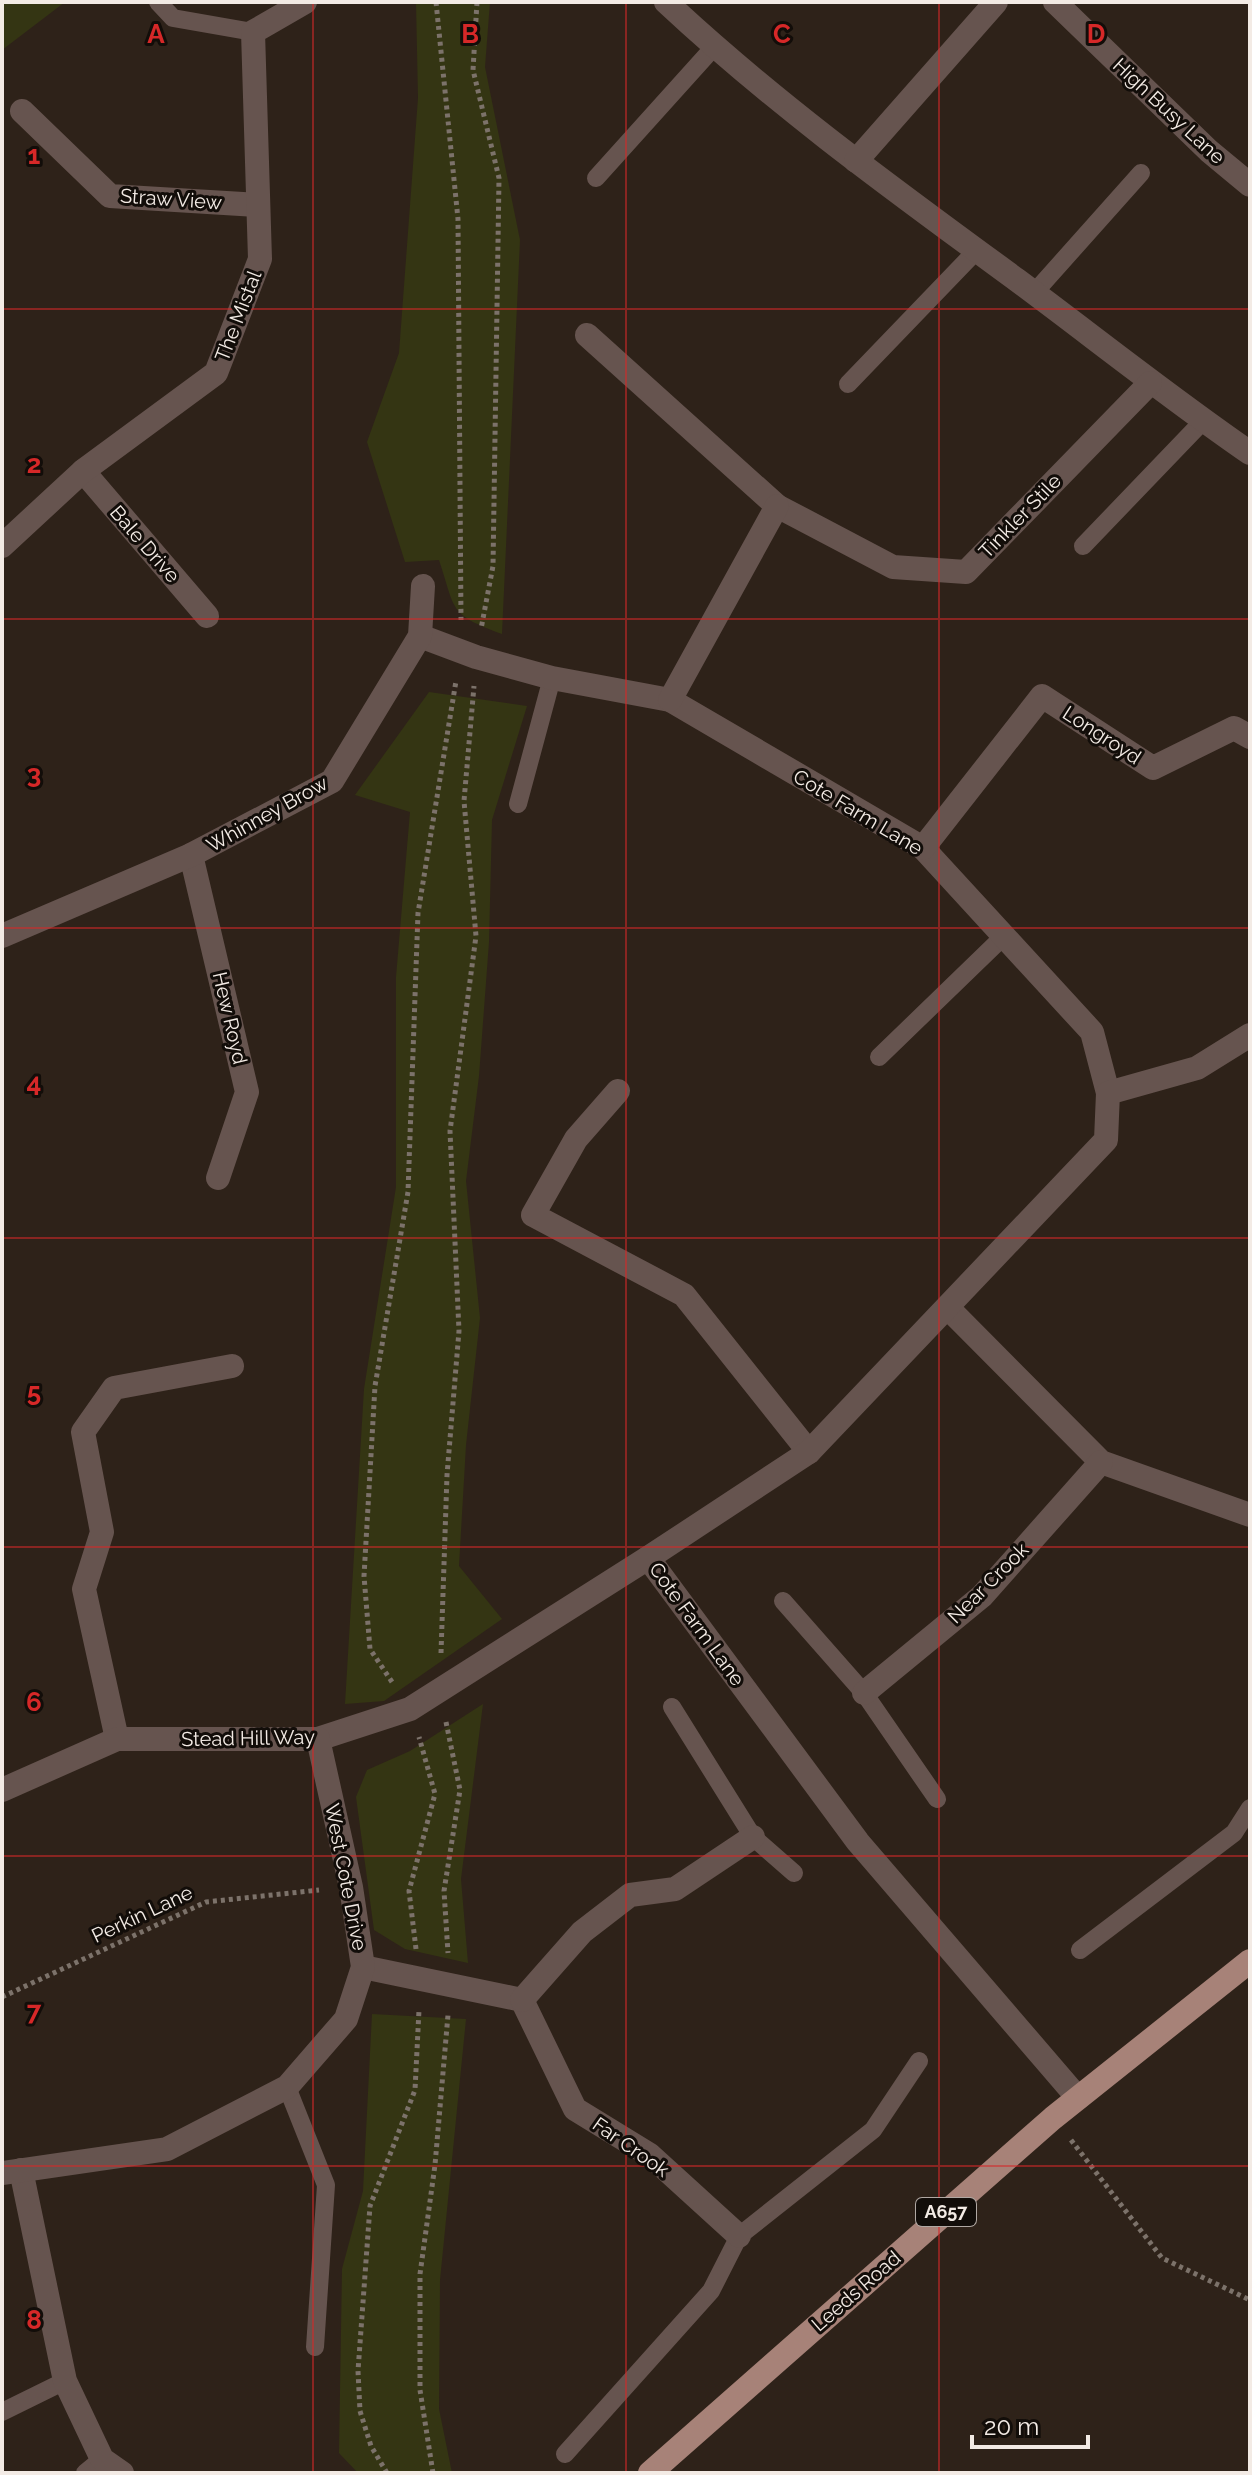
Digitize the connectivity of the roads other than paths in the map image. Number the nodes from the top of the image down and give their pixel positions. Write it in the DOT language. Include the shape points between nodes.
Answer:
graph roads {
  1 [pos="158,2"];
  2 [pos="305,2"];
  3 [pos="666,2"];
  4 [pos="996,2"];
  5 [pos="1055,2"];
  6 [pos="253,32"];
  7 [pos="714,47"];
  8 [pos="22,111"];
  9 [pos="856,161"];
  10 [pos="1141,173"];
  11 [pos="596,178"];
  12 [pos="1250,185"];
  13 [pos="258,205"];
  14 [pos="976,251"];
  15 [pos="1034,293"];
  16 [pos="587,335"];
  17 [pos="1150,383"];
  18 [pos="848,384"];
  19 [pos="1203,421"];
  20 [pos="1250,453"];
  21 [pos="83,471"];
  22 [pos="777,506"];
  23 [pos="2,546"];
  24 [pos="1083,546"];
  25 [pos="423,586"];
  26 [pos="207,616"];
  27 [pos="420,636"];
  28 [pos="552,678"];
  29 [pos="670,700"];
  30 [pos="1250,737"];
  31 [pos="518,804"];
  32 [pos="923,848"];
  33 [pos="191,855"];
  34 [pos="2,936"];
  35 [pos="1004,936"];
  36 [pos="1250,1035"];
  37 [pos="879,1057"];
  38 [pos="618,1091"];
  39 [pos="1108,1093"];
  40 [pos="218,1178"];
  41 [pos="948,1308"];
  42 [pos="232,1366"];
  43 [pos="809,1452"];
  44 [pos="1101,1462"];
  45 [pos="1250,1515"];
  46 [pos="648,1558"];
  47 [pos="783,1601"];
  48 [pos="864,1693"];
  49 [pos="672,1707"];
  50 [pos="117,1739"];
  51 [pos="318,1739"];
  52 [pos="2,1790"];
  53 [pos="937,1799"];
  54 [pos="1250,1808"];
  55 [pos="753,1837"];
  56 [pos="794,1873"];
  57 [pos="1080,1950"];
  58 [pos="1250,1961"];
  59 [pos="363,1967"];
  60 [pos="522,2000"];
  61 [pos="919,2061"];
  62 [pos="287,2087"];
  63 [pos="1078,2098"];
  64 [pos="12,2172"];
  65 [pos="739,2236"];
  66 [pos="315,2347"];
  67 [pos="65,2381"];
  68 [pos="2,2412"];
  69 [pos="565,2454"];
  70 [pos="103,2468"];
  71 [pos="650,2473"];
  1 -- 6 [label="lane" via="173,18"];
  2 -- 6 [label="street"];
  3 -- 7 [label="street"];
  4 -- 9 [label="street"];
  5 -- 12 [label="street, High Busy Lane"];
  6 -- 13 [label="street, The Mistal"];
  7 -- 9 [label="street"];
  7 -- 11 [label="lane"];
  8 -- 13 [label="street, Straw View" via="110,196"];
  9 -- 14 [label="street"];
  10 -- 15 [label="lane"];
  13 -- 21 [label="street, The Mistal" via="260,259 216,373"];
  14 -- 15 [label="street"];
  14 -- 18 [label="lane"];
  15 -- 17 [label="street"];
  16 -- 22 [label="street, Tinkler Stile"];
  17 -- 19 [label="street"];
  17 -- 22 [label="street, Tinkler Stile" via="966,572 893,567"];
  19 -- 20 [label="street"];
  19 -- 24 [label="lane"];
  21 -- 23 [label="street, The Mistal"];
  21 -- 26 [label="street, Bale Drive"];
  22 -- 29 [label="street"];
  25 -- 27 [label="street, Whinney Brow"];
  27 -- 28 [label="street, Cote Farm Lane"];
  27 -- 33 [label="street, Whinney Brow" via="332,781"];
  28 -- 29 [label="street, Cote Farm Lane"];
  28 -- 31 [label="lane"];
  29 -- 32 [label="street, Cote Farm Lane"];
  30 -- 32 [label="street, Longroyd" via="1234,728 1153,768 1042,696"];
  32 -- 35 [label="street, Cote Farm Lane"];
  33 -- 34 [label="street, Whinney Brow"];
  33 -- 40 [label="street, Hew Royd" via="247,1092"];
  35 -- 37 [label="lane"];
  35 -- 39 [label="street, Cote Farm Lane" via="1092,1032"];
  36 -- 39 [label="street" via="1197,1068"];
  38 -- 43 [label="street" via="576,1139 533,1215 684,1295"];
  39 -- 41 [label="street, Cote Farm Lane" via="1106,1140"];
  41 -- 43 [label="street, Cote Farm Lane"];
  41 -- 44 [label="street"];
  42 -- 50 [label="street" via="114,1388 83,1432 102,1532 84,1589"];
  43 -- 46 [label="street, Cote Farm Lane"];
  44 -- 45 [label="street"];
  44 -- 48 [label="street, Near Crook" via="982,1596"];
  46 -- 51 [label="street, Stead Hill Way" via="410,1709"];
  46 -- 63 [label="street, Cote Farm Lane" via="858,1842"];
  47 -- 48 [label="lane"];
  48 -- 53 [label="lane"];
  49 -- 55 [label="lane"];
  50 -- 51 [label="street, Stead Hill Way"];
  50 -- 52 [label="street, Stead Hill Way"];
  51 -- 59 [label="street, West Cote Drive"];
  54 -- 57 [label="lane" via="1234,1833"];
  55 -- 56 [label="lane"];
  55 -- 60 [label="street" via="675,1889 630,1895 582,1932"];
  58 -- 63 [label="main road, Leeds Road / A657"];
  59 -- 60 [label="street"];
  59 -- 62 [label="street, West Cote Drive" via="346,2019"];
  60 -- 65 [label="street, Far Crook" via="575,2109 650,2155"];
  61 -- 65 [label="lane" via="873,2130"];
  62 -- 64 [label="street, West Cote Drive" via="167,2149"];
  62 -- 66 [label="lane" via="326,2185"];
  63 -- 71 [label="main road, Leeds Road / A657"];
  64 -- 67 [label="street, West Cote Drive"];
  65 -- 69 [label="lane" via="711,2291"];
  67 -- 68 [label="lane"];
  67 -- 70 [label="street, West Cote Drive"];
}
